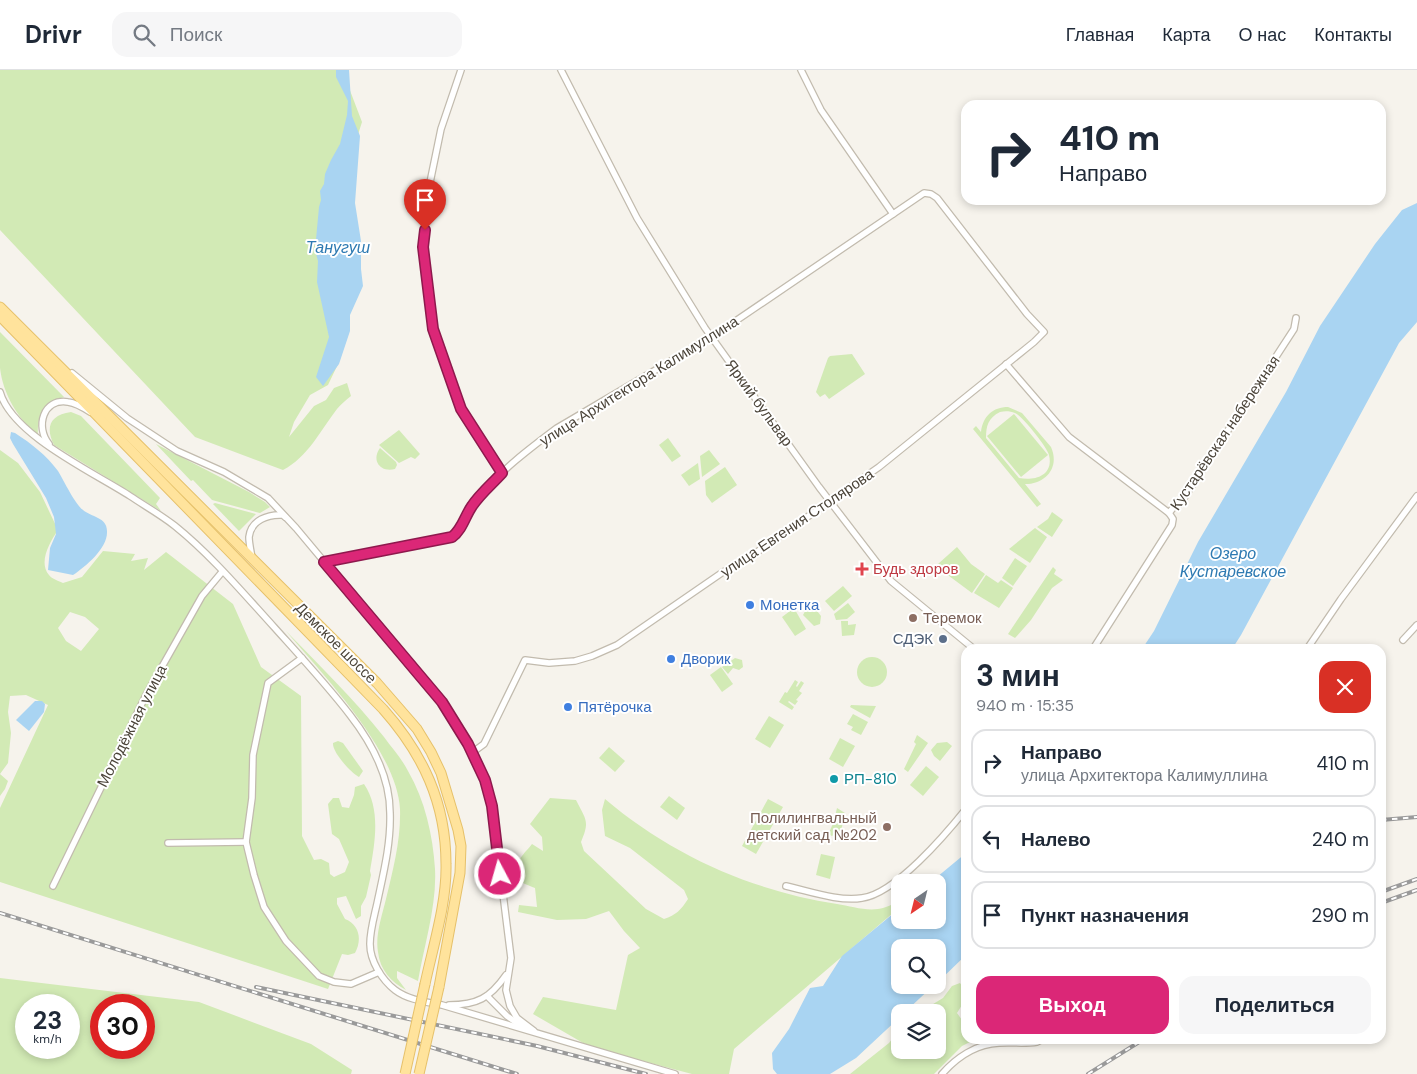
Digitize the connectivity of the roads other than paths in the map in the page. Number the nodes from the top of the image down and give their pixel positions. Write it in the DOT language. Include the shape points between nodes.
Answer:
graph roads {
  1 [pos="461,70"];
  2 [pos="561,70"];
  3 [pos="801,70"];
  4 [pos="893,214"];
  5 [pos="0,307"];
  6 [pos="0,316"];
  7 [pos="1296,318"];
  8 [pos="1044,332"];
  9 [pos="712,337"];
  10 [pos="34,340"];
  11 [pos="1006,364"];
  12 [pos="0,392"];
  13 [pos="115,434"];
  14 [pos="54,449"];
  15 [pos="502,473"];
  16 [pos="1417,496"];
  17 [pos="830,501"];
  18 [pos="1169,513"];
  19 [pos="296,528"];
  20 [pos="253,560"];
  21 [pos="324,562"];
  22 [pos="222,572"];
  23 [pos="1417,625"];
  24 [pos="1403,640"];
  25 [pos="968,644"];
  26 [pos="1096,644"];
  27 [pos="1310,644"];
  28 [pos="302,658"];
  29 [pos="473,752"];
  30 [pos="961,815"];
  31 [pos="246,842"];
  32 [pos="168,843"];
  33 [pos="53,886"];
  34 [pos="786,886"];
  35 [pos="379,972"];
  36 [pos="507,974"];
  37 [pos="487,996"];
  38 [pos="442,1006"];
  39 [pos="540,1035"];
  40 [pos="993,1044"];
  41 [pos="404,1074"];
  42 [pos="419,1074"];
  43 [pos="675,1074"];
  44 [pos="942,1074"];
  1 -- 15 [label="street" via="441,129 427,197 423,247 433,329 446,370 461,409"];
  2 -- 9 [label="street, Яркий бульвар" via="637,218"];
  3 -- 4 [label="street" via="821,110"];
  4 -- 8 [label="street, улица Архитектора Калимуллина" via="921,194 937,198"];
  4 -- 9 [label="street, улица Архитектора Калимуллина"];
  5 -- 10 [label="main road, Демское шоссе"];
  6 -- 13 [label="main road, Демское шоссе"];
  7 -- 18 [label="street, Кустарёвская набережная" via="1284,345 1180,504"];
  8 -- 11 [label="street, улица Евгения Столярова"];
  9 -- 15 [label="street, улица Архитектора Калимуллина" via="558,428"];
  9 -- 17 [label="street, Яркий бульвар"];
  10 -- 19 [label="street" via="127,418 178,451 224,472 268,498"];
  10 -- 20 [label="main road, Демское шоссе"];
  11 -- 17 [label="street, улица Евгения Столярова" via="879,467"];
  11 -- 18 [label="street" via="1069,437"];
  12 -- 14 [label="street" via="2,401 14,418"];
  13 -- 14 [label="street" via="80,406 67,402 56,404 48,408 42,418 45,439"];
  13 -- 41 [label="main road, Демское шоссе, bridge" via="377,702 413,746 426,772 438,803 447,865 444,896"];
  14 -- 22 [label="street" via="174,526"];
  15 -- 21 [label="street, улица Архитектора Калимуллина" via="477,498 457,534 452,537"];
  16 -- 27 [label="street"];
  17 -- 25 [label="street, Яркий бульвар" via="895,586"];
  17 -- 29 [label="street, улица Евгения Столярова" via="617,645 575,661 549,663 525,660 484,744"];
  18 -- 26 [label="street, Кустарёвская набережная" via="1174,519 1172,525"];
  19 -- 20 [label="street" via="283,515 260,519 249,538"];
  19 -- 21 [label="street"];
  20 -- 42 [label="main road, Демское шоссе, bridge" via="399,707 417,729 441,773 458,830 460,873"];
  21 -- 29 [label="street" via="442,702"];
  22 -- 28 [label="street"];
  22 -- 33 [label="street, Молодёжная улица" via="202,596 146,695"];
  23 -- 24 [label="street"];
  28 -- 31 [label="street" via="268,683 253,755"];
  28 -- 35 [label="street" via="356,723 371,747 387,787 389,838 370,945"];
  29 -- 36 [label="street" via="492,806 511,958"];
  30 -- 34 [label="street" via="941,840 910,869 872,896 852,899"];
  31 -- 32 [label="street"];
  31 -- 35 [label="street" via="264,907 286,941 319,976 350,984"];
  35 -- 38 [label="street" via="396,990"];
  36 -- 37 [label="street" via="496,990"];
  36 -- 39 [label="street" via="510,1006 517,1018"];
  37 -- 38 [label="street" via="466,1005"];
  37 -- 39 [label="street" via="506,1016"];
  38 -- 39 [label="street"];
  39 -- 43 [label="street"];
  40 -- 44 [label="street" via="965,1054"];
}
